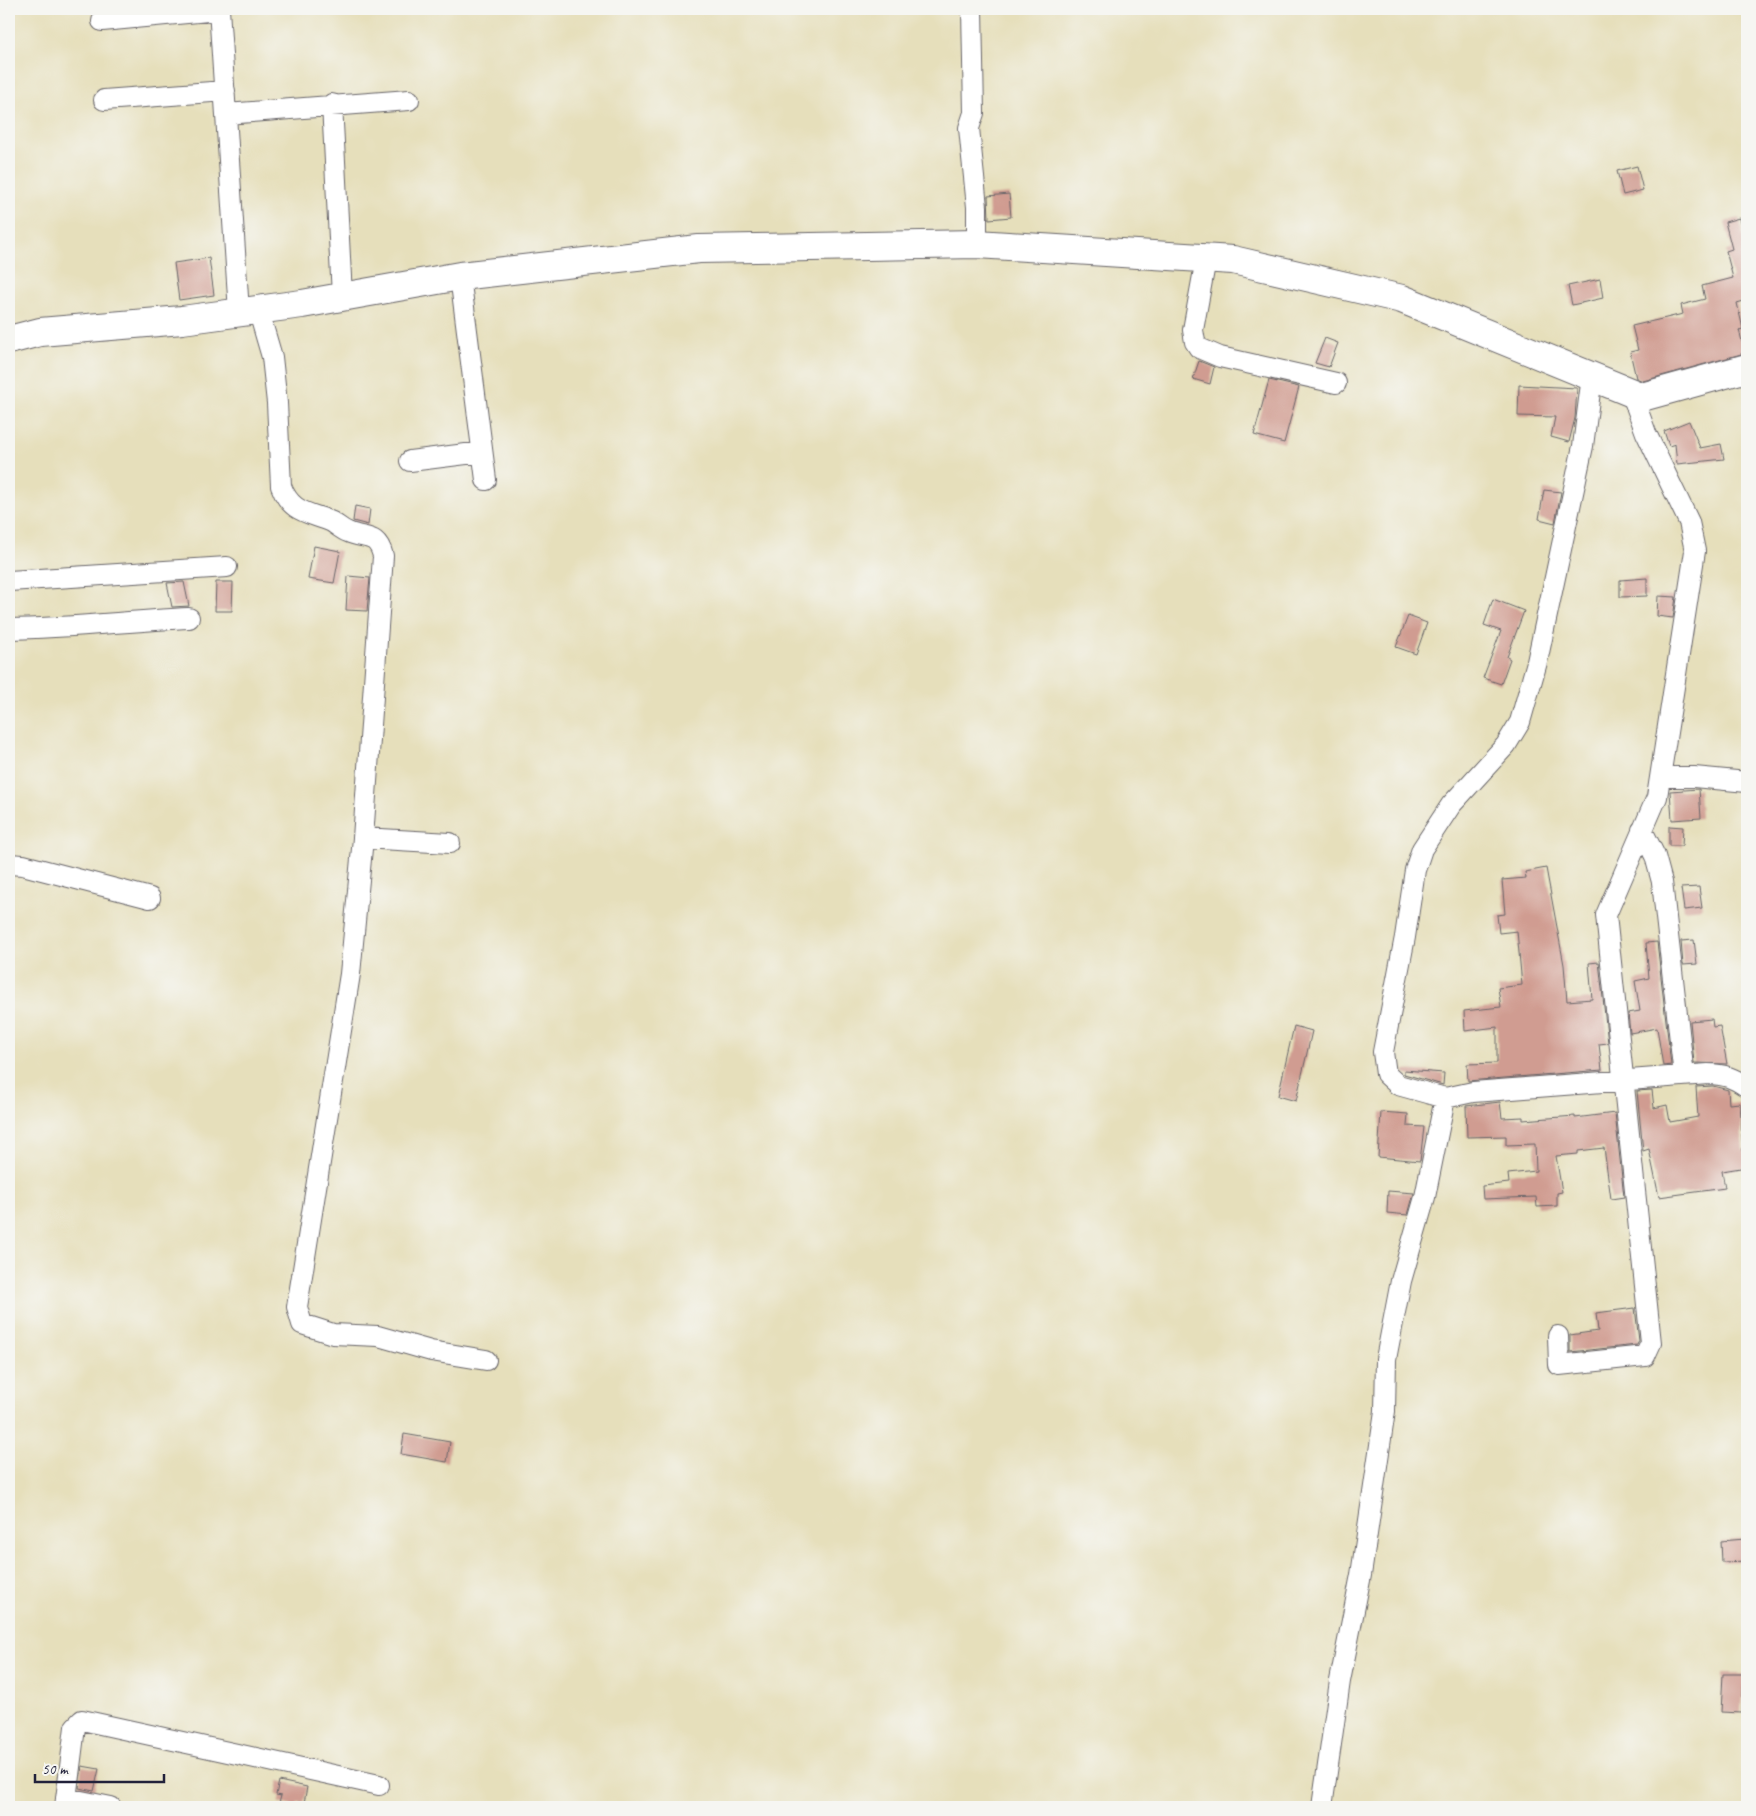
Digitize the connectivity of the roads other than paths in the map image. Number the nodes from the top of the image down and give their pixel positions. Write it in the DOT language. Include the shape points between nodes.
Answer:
graph roads {
  1 [pos="219,9"];
  2 [pos="972,9"];
  3 [pos="102,21"];
  4 [pos="225,91"];
  5 [pos="104,100"];
  6 [pos="409,100"];
  7 [pos="332,104"];
  8 [pos="226,114"];
  9 [pos="977,244"];
  10 [pos="1206,259"];
  11 [pos="460,276"];
  12 [pos="342,296"];
  13 [pos="249,311"];
  14 [pos="9,340"];
  15 [pos="1747,368"];
  16 [pos="1592,376"];
  17 [pos="1336,384"];
  18 [pos="1631,392"];
  19 [pos="482,452"];
  20 [pos="410,461"];
  21 [pos="486,480"];
  22 [pos="227,566"];
  23 [pos="9,581"];
  24 [pos="189,618"];
  25 [pos="9,629"];
  26 [pos="1662,777"];
  27 [pos="1747,782"];
  28 [pos="1642,830"];
  29 [pos="363,838"];
  30 [pos="450,842"];
  31 [pos="9,864"];
  32 [pos="150,898"];
  33 [pos="1684,1076"];
  34 [pos="1624,1080"];
  35 [pos="1747,1087"];
  36 [pos="1445,1098"];
  37 [pos="1558,1336"];
  38 [pos="486,1360"];
  39 [pos="379,1785"];
  40 [pos="65,1802"];
  41 [pos="110,1807"];
  42 [pos="1322,1807"];
  1 -- 3 [label="street"];
  1 -- 4 [label="street"];
  2 -- 9 [label="street" via="974,113 969,128 977,207"];
  4 -- 5 [label="street"];
  4 -- 8 [label="street"];
  6 -- 7 [label="street"];
  7 -- 8 [label="street"];
  7 -- 12 [label="street"];
  8 -- 13 [label="street"];
  9 -- 10 [label="street"];
  9 -- 11 [label="street" via="699,248"];
  10 -- 16 [label="street" via="1233,260 1402,299"];
  10 -- 17 [label="street" via="1193,330 1199,348 1220,357"];
  11 -- 12 [label="street"];
  11 -- 19 [label="street"];
  12 -- 13 [label="street"];
  13 -- 14 [label="street" via="40,332"];
  13 -- 29 [label="street" via="272,357 281,486 285,498 299,510 333,522 348,533 372,538 378,542 383,556"];
  15 -- 18 [label="street" via="1642,396"];
  16 -- 18 [label="street"];
  16 -- 36 [label="street" via="1584,446 1537,662 1520,722 1506,745 1452,805 1422,849 1415,870 1383,1052 1384,1069 1398,1085"];
  18 -- 26 [label="street" via="1646,432 1689,522 1694,551"];
  19 -- 20 [label="street"];
  19 -- 21 [label="street"];
  22 -- 23 [label="street"];
  24 -- 25 [label="street"];
  26 -- 27 [label="street"];
  26 -- 28 [label="street"];
  28 -- 33 [label="street" via="1655,856 1662,882"];
  28 -- 34 [label="street" via="1606,916"];
  29 -- 30 [label="street"];
  29 -- 38 [label="street" via="356,931 313,1196 298,1316 302,1324 333,1334 378,1336 431,1351"];
  31 -- 32 [label="street"];
  33 -- 34 [label="street"];
  33 -- 35 [label="street" via="1719,1074 1735,1078"];
  34 -- 36 [label="street" via="1473,1092"];
  34 -- 37 [label="street" via="1651,1343 1645,1356 1559,1365"];
  36 -- 42 [label="street" via="1386,1360 1385,1411"];
  39 -- 40 [label="street" via="82,1720 75,1727"];
  40 -- 41 [label="street"];
}
